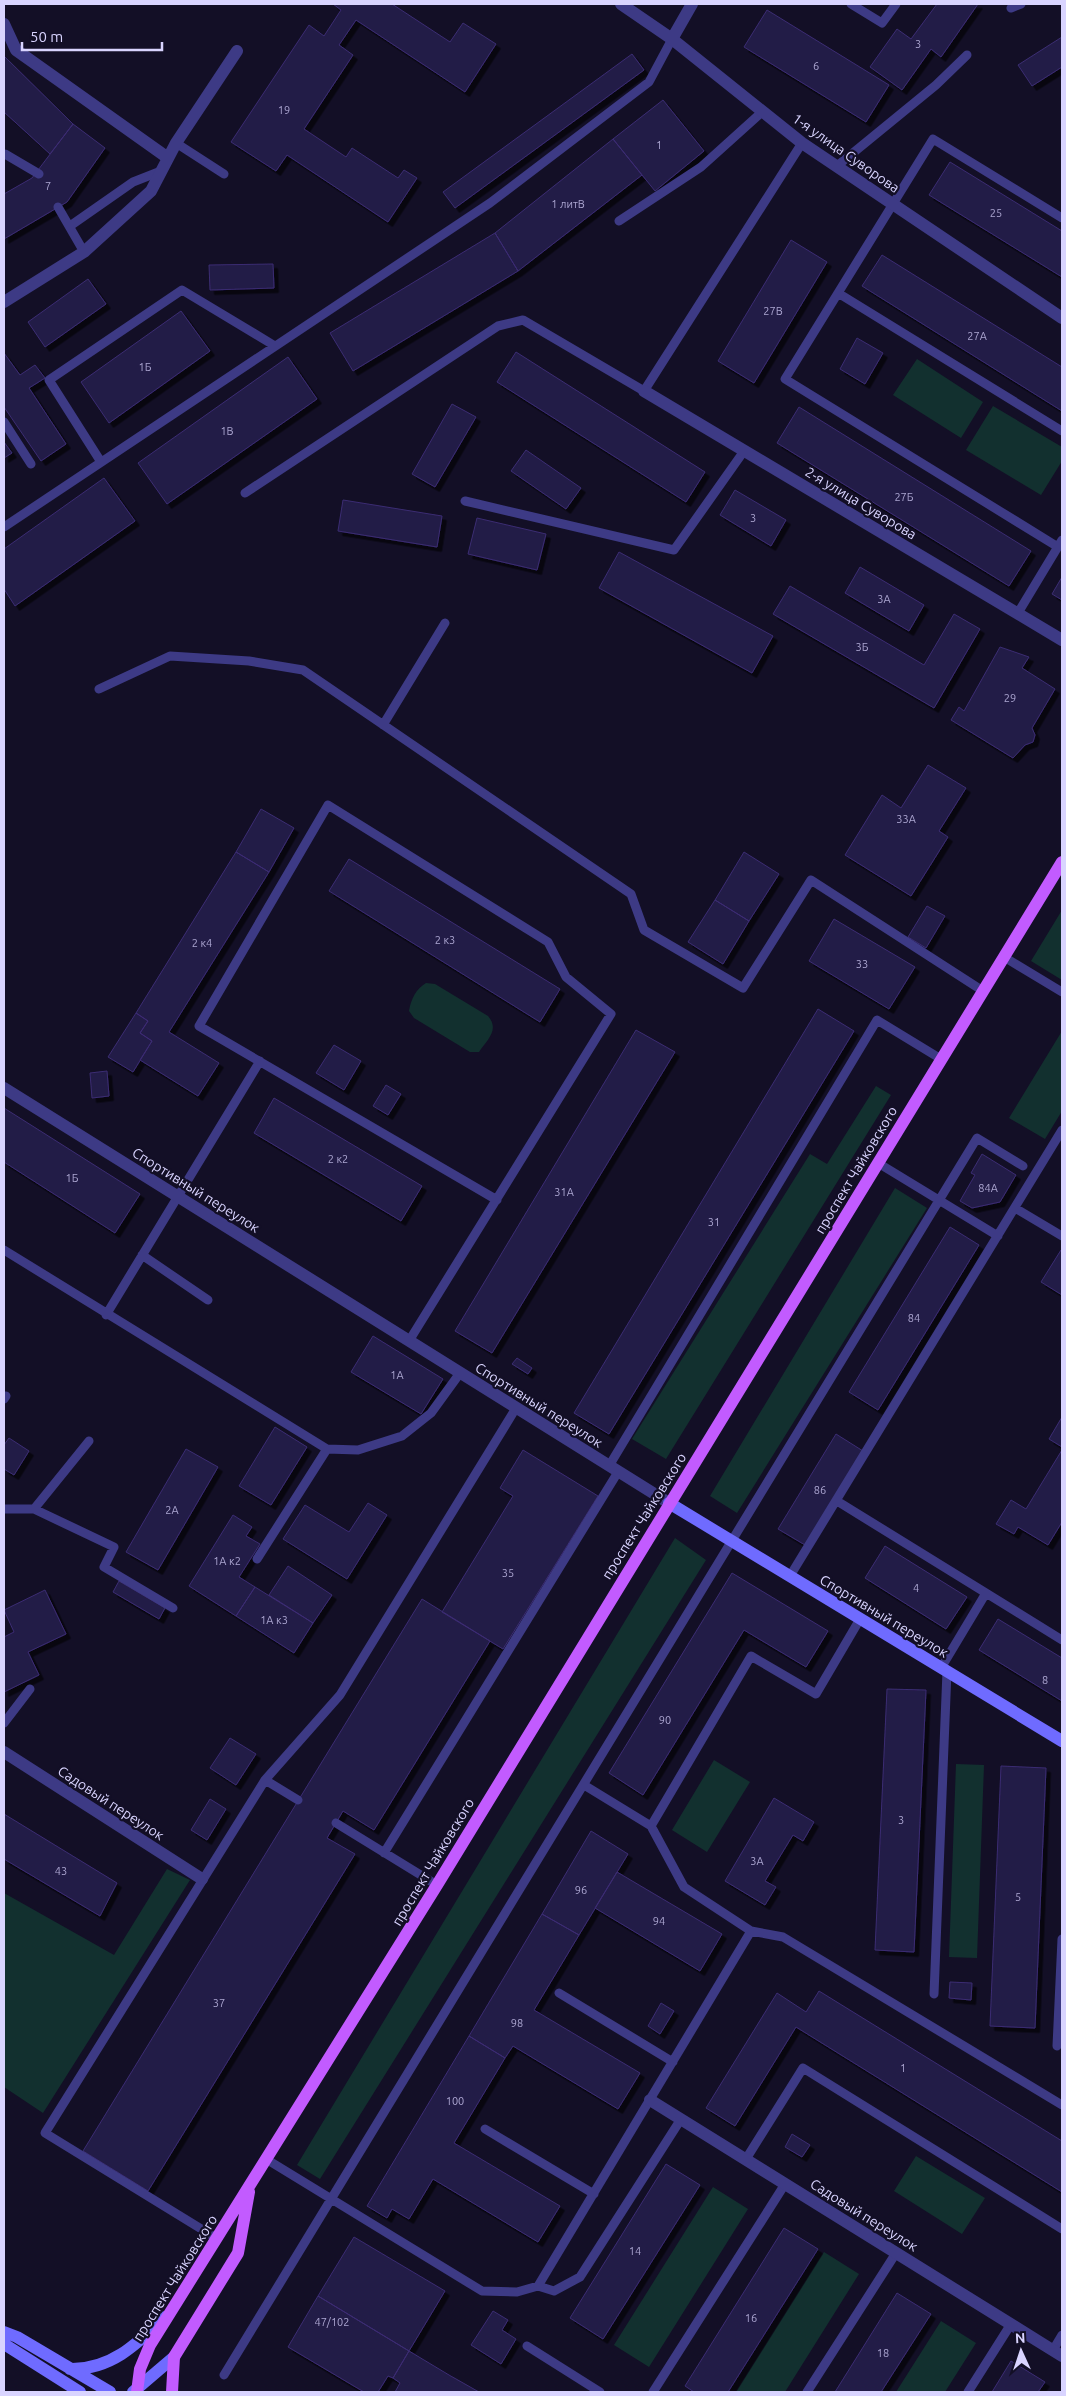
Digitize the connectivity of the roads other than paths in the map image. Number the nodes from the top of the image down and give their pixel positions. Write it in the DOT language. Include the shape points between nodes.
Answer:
graph roads {
  1 [pos="621,4"];
  2 [pos="692,4"];
  3 [pos="851,4"];
  4 [pos="896,4"];
  5 [pos="1021,4"];
  6 [pos="1011,8"];
  7 [pos="4,24"];
  8 [pos="672,39"];
  9 [pos="237,51"];
  10 [pos="967,55"];
  11 [pos="763,112"];
  12 [pos="176,143"];
  13 [pos="802,144"];
  14 [pos="4,154"];
  15 [pos="168,158"];
  16 [pos="837,166"];
  17 [pos="161,171"];
  18 [pos="39,174"];
  19 [pos="224,174"];
  20 [pos="893,204"];
  21 [pos="58,207"];
  22 [pos="1062,218"];
  23 [pos="619,221"];
  24 [pos="70,226"];
  25 [pos="84,252"];
  26 [pos="838,293"];
  27 [pos="4,302"];
  28 [pos="1062,318"];
  29 [pos="275,346"];
  30 [pos="644,392"];
  31 [pos="4,422"];
  32 [pos="1062,430"];
  33 [pos="744,451"];
  34 [pos="101,462"];
  35 [pos="31,464"];
  36 [pos="245,493"];
  37 [pos="465,501"];
  38 [pos="4,527"];
  39 [pos="1060,544"];
  40 [pos="1018,614"];
  41 [pos="445,622"];
  42 [pos="1062,640"];
  43 [pos="99,689"];
  44 [pos="384,725"];
  45 [pos="1062,862"];
  46 [pos="1004,957"];
  47 [pos="983,991"];
  48 [pos="1062,992"];
  49 [pos="942,1059"];
  50 [pos="260,1061"];
  51 [pos="4,1088"];
  52 [pos="1062,1130"];
  53 [pos="878,1163"];
  54 [pos="1023,1166"];
  55 [pos="178,1196"];
  56 [pos="497,1200"];
  57 [pos="940,1200"];
  58 [pos="1015,1208"];
  59 [pos="998,1236"];
  60 [pos="1062,1236"];
  61 [pos="4,1250"];
  62 [pos="142,1256"];
  63 [pos="208,1300"];
  64 [pos="106,1315"];
  65 [pos="409,1341"];
  66 [pos="460,1373"];
  67 [pos="516,1408"];
  68 [pos="89,1441"];
  69 [pos="327,1449"];
  70 [pos="614,1469"];
  71 [pos="837,1501"];
  72 [pos="669,1503"];
  73 [pos="4,1509"];
  74 [pos="34,1509"];
  75 [pos="732,1541"];
  76 [pos="257,1559"];
  77 [pos="790,1576"];
  78 [pos="986,1593"];
  79 [pos="174,1608"];
  80 [pos="860,1618"];
  81 [pos="1062,1640"];
  82 [pos="944,1669"];
  83 [pos="30,1689"];
  84 [pos="4,1723"];
  85 [pos="1062,1741"];
  86 [pos="4,1752"];
  87 [pos="265,1780"];
  88 [pos="584,1785"];
  89 [pos="298,1800"];
  90 [pos="336,1823"];
  91 [pos="651,1826"];
  92 [pos="384,1853"];
  93 [pos="202,1879"];
  94 [pos="437,1885"];
  95 [pos="752,1931"];
  96 [pos="1062,1939"];
  97 [pos="559,1993"];
  98 [pos="934,1994"];
  99 [pos="1057,2046"];
  100 [pos="673,2062"];
  101 [pos="650,2100"];
  102 [pos="1062,2105"];
  103 [pos="681,2119"];
  104 [pos="484,2129"];
  105 [pos="266,2159"];
  106 [pos="746,2160"];
  107 [pos="250,2184"];
  108 [pos="785,2184"];
  109 [pos="594,2194"];
  110 [pos="332,2199"];
  111 [pos="1062,2229"];
  112 [pos="216,2238"];
  113 [pos="896,2253"];
  114 [pos="538,2286"];
  115 [pos="169,2314"];
  116 [pos="1010,2324"];
  117 [pos="4,2332"];
  118 [pos="1062,2336"];
  119 [pos="4,2344"];
  120 [pos="527,2346"];
  121 [pos="1058,2353"];
  122 [pos="174,2357"];
  123 [pos="70,2369"];
  124 [pos="224,2375"];
  125 [pos="135,2391"];
  126 [pos="80,2392"];
  127 [pos="110,2392"];
  128 [pos="172,2392"];
  129 [pos="600,2392"];
  130 [pos="653,2392"];
  131 [pos="807,2392"];
  132 [pos="968,2392"];
  1 -- 8 [label="street, 1-я улица Суворова"];
  2 -- 8 [label="street"];
  3 -- 4 [label="lane" via="882,24"];
  5 -- 6 [label="lane"];
  7 -- 15 [label="street" via="16,50"];
  8 -- 11 [label="street, 1-я улица Суворова"];
  8 -- 29 [label="lane" via="649,82 490,203"];
  9 -- 12 [label="street"];
  10 -- 16 [label="lane" via="936,85"];
  11 -- 13 [label="street, 1-я улица Суворова"];
  11 -- 23 [label="lane" via="701,167"];
  12 -- 15 [label="street"];
  12 -- 19 [label="lane"];
  13 -- 16 [label="street, 1-я улица Суворова"];
  13 -- 30 [label="lane"];
  14 -- 18 [label="lane"];
  15 -- 17 [label="street"];
  16 -- 20 [label="street, 1-я улица Суворова"];
  17 -- 24 [label="lane" via="133,182"];
  17 -- 25 [label="street" via="151,191"];
  20 -- 22 [label="lane" via="933,139"];
  20 -- 26 [label="lane"];
  20 -- 28 [label="street, 1-я улица Суворова"];
  21 -- 24 [label="lane"];
  24 -- 25 [label="lane"];
  25 -- 27 [label="street"];
  26 -- 32 [label="lane"];
  26 -- 39 [label="lane" via="785,379"];
  29 -- 34 [label="lane"];
  29 -- 34 [label="lane" via="182,290 49,380"];
  30 -- 33 [label="street, 2-я улица Суворова"];
  30 -- 36 [label="lane" via="523,320 498,326"];
  31 -- 35 [label="lane"];
  33 -- 37 [label="lane" via="674,550"];
  33 -- 40 [label="street, 2-я улица Суворова"];
  34 -- 38 [label="lane"];
  39 -- 40 [label="lane"];
  40 -- 42 [label="street, 2-я улица Суворова"];
  41 -- 44 [label="lane"];
  43 -- 44 [label="lane" via="170,656 249,661 303,670"];
  44 -- 47 [label="lane" via="632,894 644,930 743,988 811,880"];
  45 -- 46 [label="main road, проспект Чайковского"];
  46 -- 47 [label="main road, проспект Чайковского"];
  46 -- 48 [label="lane"];
  47 -- 49 [label="main road, проспект Чайковского"];
  49 -- 53 [label="main road, проспект Чайковского"];
  49 -- 70 [label="lane" via="877,1020"];
  50 -- 55 [label="lane"];
  50 -- 56 [label="lane"];
  50 -- 56 [label="lane" via="200,1026 328,805 548,942 566,977 611,1014"];
  51 -- 55 [label="street, Спортивный переулок"];
  52 -- 58 [label="lane"];
  53 -- 57 [label="lane"];
  53 -- 72 [label="main road, проспект Чайковского"];
  54 -- 57 [label="lane" via="977,1138"];
  55 -- 62 [label="lane"];
  55 -- 65 [label="street, Спортивный переулок"];
  56 -- 65 [label="lane"];
  57 -- 59 [label="lane"];
  57 -- 75 [label="lane"];
  58 -- 59 [label="lane"];
  58 -- 60 [label="lane"];
  59 -- 71 [label="lane"];
  61 -- 64 [label="lane"];
  62 -- 63 [label="lane"];
  62 -- 64 [label="lane"];
  64 -- 69 [label="lane"];
  65 -- 66 [label="street, Спортивный переулок"];
  66 -- 67 [label="street, Спортивный переулок"];
  66 -- 69 [label="lane" via="432,1413 402,1436 358,1450"];
  67 -- 70 [label="street, Спортивный переулок"];
  67 -- 87 [label="lane" via="340,1696"];
  68 -- 74 [label="lane"];
  69 -- 76 [label="lane"];
  70 -- 72 [label="street, Спортивный переулок"];
  70 -- 92 [label="lane"];
  71 -- 77 [label="lane"];
  71 -- 78 [label="lane"];
  72 -- 75 [label="street, Спортивный переулок"];
  72 -- 94 [label="main road, проспект Чайковского"];
  73 -- 74 [label="lane"];
  74 -- 79 [label="lane" via="114,1546 104,1567"];
  75 -- 77 [label="street, Спортивный переулок"];
  75 -- 88 [label="lane"];
  77 -- 80 [label="street, Спортивный переулок"];
  78 -- 81 [label="lane"];
  78 -- 82 [label="lane"];
  80 -- 82 [label="street, Спортивный переулок"];
  80 -- 91 [label="lane" via="816,1694 751,1656"];
  82 -- 85 [label="street, Спортивный переулок"];
  82 -- 98 [label="lane"];
  83 -- 84 [label="lane"];
  86 -- 93 [label="street, Садовый переулок"];
  87 -- 89 [label="lane"];
  87 -- 93 [label="lane"];
  88 -- 91 [label="lane"];
  88 -- 110 [label="lane"];
  90 -- 92 [label="lane"];
  91 -- 95 [label="lane" via="684,1886"];
  92 -- 94 [label="lane"];
  93 -- 112 [label="lane" via="46,2133"];
  94 -- 105 [label="main road, проспект Чайковского"];
  95 -- 100 [label="lane"];
  95 -- 102 [label="lane" via="783,1937"];
  96 -- 99 [label="lane"];
  97 -- 100 [label="lane"];
  100 -- 101 [label="lane"];
  101 -- 103 [label="street, Садовый переулок"];
  101 -- 109 [label="lane"];
  103 -- 106 [label="street, Садовый переулок"];
  103 -- 114 [label="lane" via="580,2276 554,2291"];
  104 -- 109 [label="lane"];
  105 -- 107 [label="main road, проспект Чайковского"];
  105 -- 110 [label="lane"];
  106 -- 108 [label="street, Садовый переулок"];
  106 -- 111 [label="lane" via="803,2068"];
  107 -- 112 [label="main road, проспект Чайковского"];
  107 -- 122 [label="main road, проспект Чайковского" via="238,2253"];
  108 -- 113 [label="street, Садовый переулок"];
  108 -- 130 [label="lane"];
  109 -- 114 [label="lane"];
  110 -- 114 [label="lane" via="482,2291 517,2292"];
  110 -- 124 [label="lane"];
  112 -- 115 [label="main road, проспект Чайковского"];
  113 -- 116 [label="street, Садовый переулок"];
  113 -- 131 [label="lane"];
  115 -- 123 [label="street" via="112,2361"];
  115 -- 125 [label="main road, проспект Чайковского" via="145,2354"];
  116 -- 121 [label="street, Садовый переулок"];
  116 -- 132 [label="lane"];
  117 -- 123 [label="street"];
  118 -- 121 [label="lane"];
  119 -- 126 [label="street"];
  120 -- 129 [label="lane"];
  122 -- 125 [label="street"];
  122 -- 128 [label="main road, проспект Чайковского"];
  123 -- 127 [label="street"];
}
